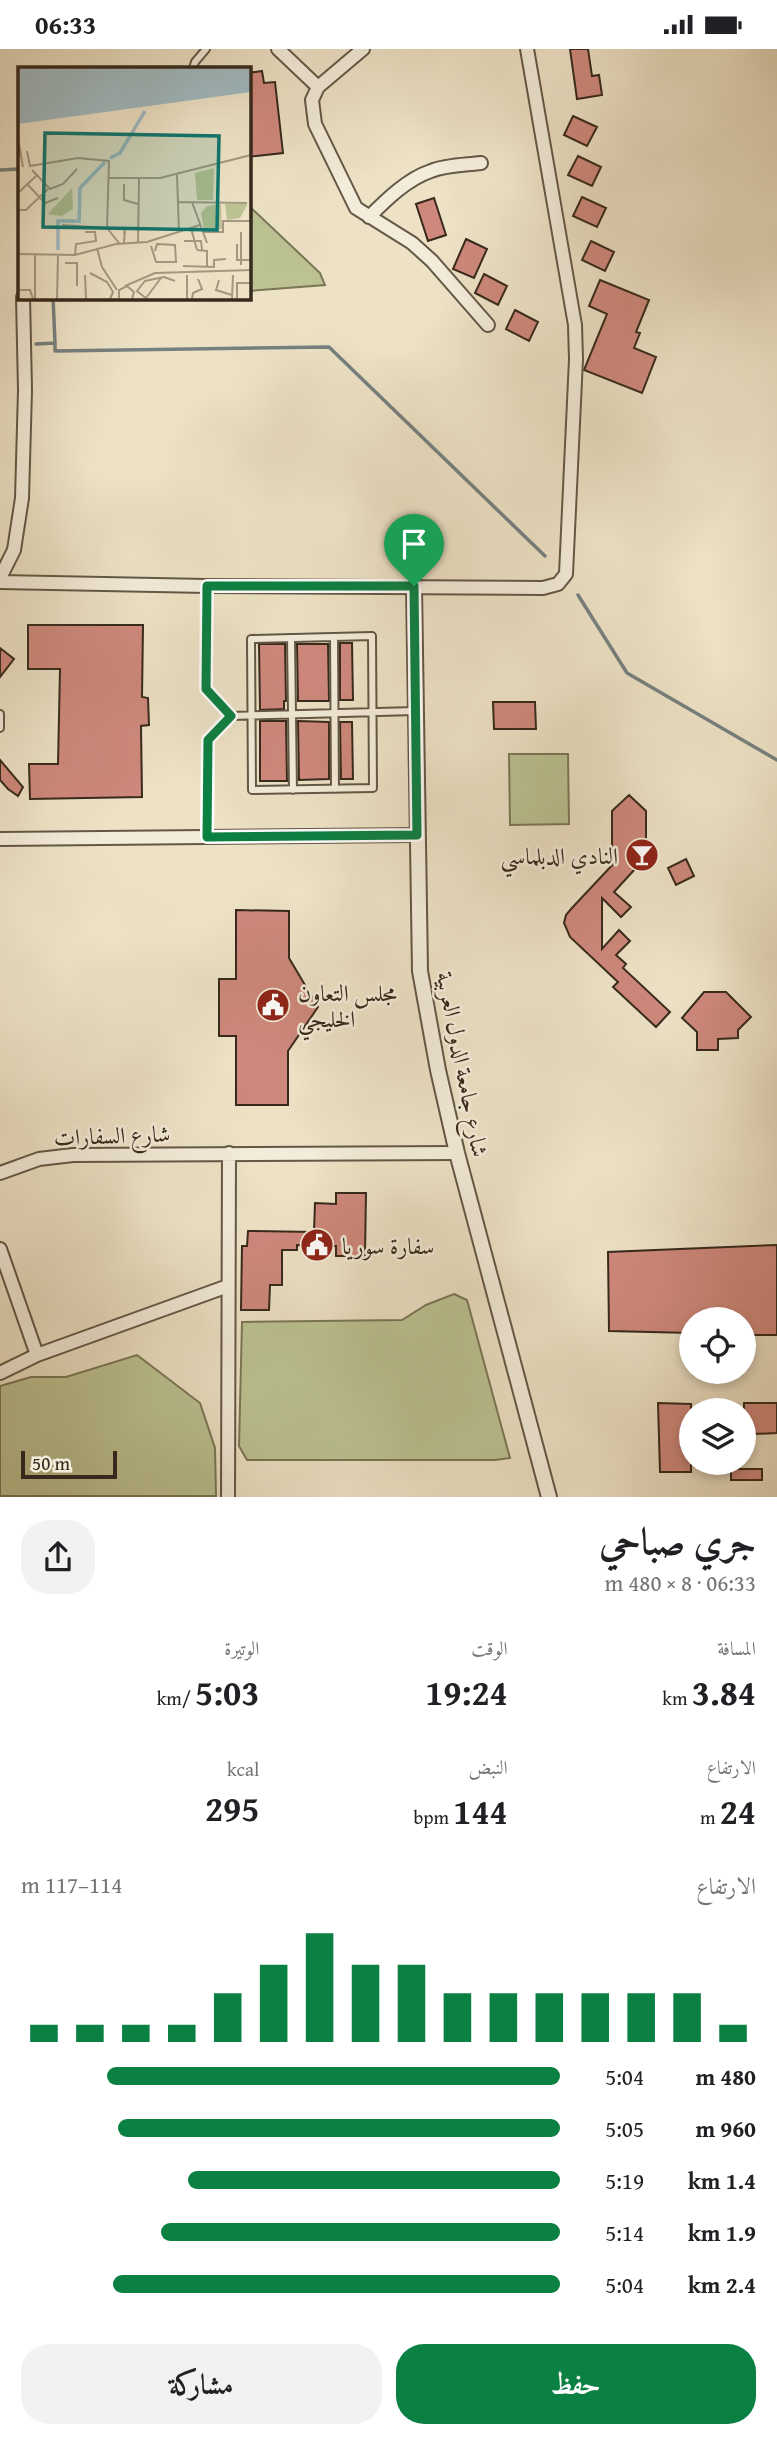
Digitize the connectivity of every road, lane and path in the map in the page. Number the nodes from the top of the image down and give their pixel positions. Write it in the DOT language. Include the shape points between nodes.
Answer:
graph roads {
  1 [pos="206,49"];
  2 [pos="278,49"];
  3 [pos="363,49"];
  4 [pos="527,49"];
  5 [pos="193,67"];
  6 [pos="318,87"];
  7 [pos="481,163"];
  8 [pos="369,217"];
  9 [pos="23,299"];
  10 [pos="488,325"];
  11 [pos="0,580"];
  12 [pos="207,586"];
  13 [pos="414,586"];
  14 [pos="334,637"];
  15 [pos="291,638"];
  16 [pos="415,711"];
  17 [pos="373,712"];
  18 [pos="334,713"];
  19 [pos="0,714"];
  20 [pos="292,714"];
  21 [pos="231,716"];
  22 [pos="252,716"];
  23 [pos="0,728"];
  24 [pos="335,789"];
  25 [pos="293,790"];
  26 [pos="417,835"];
  27 [pos="207,837"];
  28 [pos="0,839"];
  29 [pos="229,1153"];
  30 [pos="457,1153"];
  31 [pos="0,1173"];
  32 [pos="0,1249"];
  33 [pos="4,1278"];
  34 [pos="228,1286"];
  35 [pos="37,1356"];
  36 [pos="0,1373"];
  37 [pos="228,1496"];
  38 [pos="549,1496"];
  1 -- 5 [label="lane"];
  2 -- 6 [label="street"];
  3 -- 6 [label="street"];
  4 -- 13 [label="street" via="575,325 566,574 558,584 543,588"];
  6 -- 8 [label="street" via="312,100 315,124 356,208"];
  7 -- 8 [label="street" via="422,174"];
  8 -- 10 [label="street" via="432,261"];
  9 -- 11 [label="street" via="22,498 14,550"];
  11 -- 12 [label="street"];
  12 -- 13 [label="street"];
  12 -- 21 [label="lane" via="206,689"];
  13 -- 16 [label="street, شارع جامعة الدول العربية"];
  14 -- 15 [label="lane"];
  14 -- 17 [label="lane" via="372,636"];
  14 -- 18 [label="lane"];
  15 -- 20 [label="lane"];
  15 -- 22 [label="lane" via="251,639"];
  16 -- 17 [label="lane"];
  16 -- 26 [label="street, شارع جامعة الدول العربية"];
  17 -- 18 [label="lane"];
  17 -- 24 [label="lane" via="373,788"];
  18 -- 20 [label="lane"];
  18 -- 24 [label="lane"];
  19 -- 23 [label="lane"];
  20 -- 22 [label="lane"];
  20 -- 25 [label="lane"];
  21 -- 22 [label="lane"];
  21 -- 27 [label="lane" via="208,740"];
  22 -- 25 [label="lane" via="252,790"];
  24 -- 25 [label="lane"];
  26 -- 27 [label="street"];
  26 -- 30 [label="street, شارع جامعة الدول العربية" via="420,971"];
  27 -- 28 [label="street"];
  29 -- 30 [label="street, شارع السفارات"];
  29 -- 31 [label="street, شارع السفارات" via="73,1155 39,1159"];
  29 -- 34 [label="street"];
  30 -- 38 [label="street, شارع جامعة الدول العربية"];
  32 -- 33 [label="street"];
  33 -- 35 [label="street"];
  34 -- 35 [label="street"];
  34 -- 37 [label="street"];
  35 -- 36 [label="street"];
}
